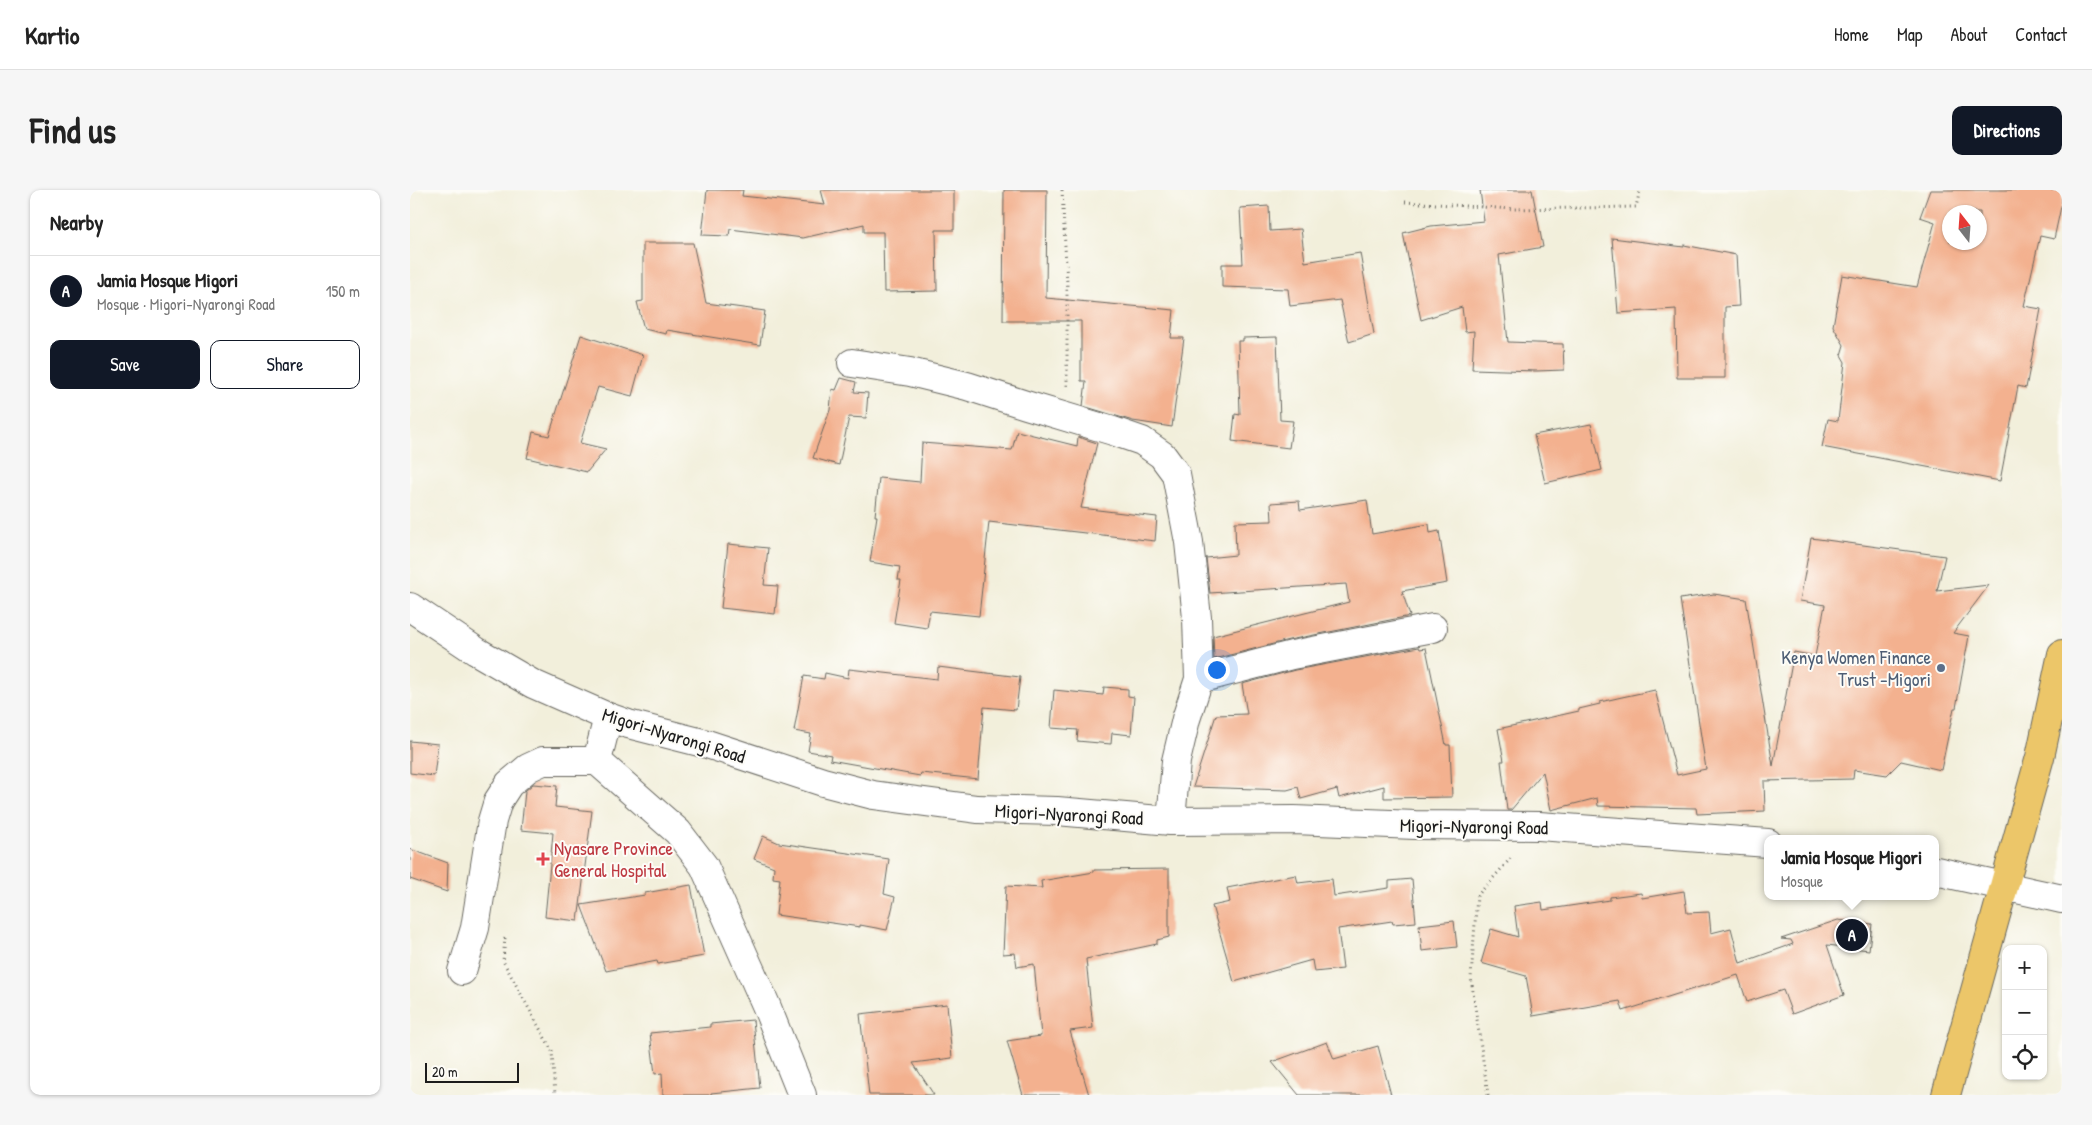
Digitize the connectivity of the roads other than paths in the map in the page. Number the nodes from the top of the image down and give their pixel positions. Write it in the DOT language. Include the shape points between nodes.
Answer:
graph roads {
  1 [pos="852,363"];
  2 [pos="410,607"];
  3 [pos="1433,628"];
  4 [pos="2062,654"];
  5 [pos="1200,679"];
  6 [pos="608,717"];
  7 [pos="597,761"];
  8 [pos="1171,820"];
  9 [pos="1764,843"];
  10 [pos="1939,872"];
  11 [pos="2004,886"];
  12 [pos="2062,899"];
  13 [pos="462,971"];
  14 [pos="802,1095"];
  15 [pos="1946,1095"];
  1 -- 5 [label="street" via="910,372 967,386 1142,441 1162,455 1176,474 1183,504"];
  2 -- 6 [label="street, Migori-Nyarongi Road" via="533,684"];
  3 -- 5 [label="street" via="1292,655"];
  4 -- 11 [label="highway" via="2040,757"];
  5 -- 8 [label="street" via="1176,761"];
  6 -- 7 [label="street"];
  6 -- 8 [label="street, Migori-Nyarongi Road" via="873,795 977,809 1057,810"];
  7 -- 13 [label="street" via="542,760 509,784 498,801 475,928"];
  7 -- 14 [label="street" via="678,832 704,866"];
  8 -- 9 [label="street, Migori-Nyarongi Road" via="1539,826"];
  10 -- 11 [label="street"];
  11 -- 12 [label="street"];
  11 -- 15 [label="highway"];
}
